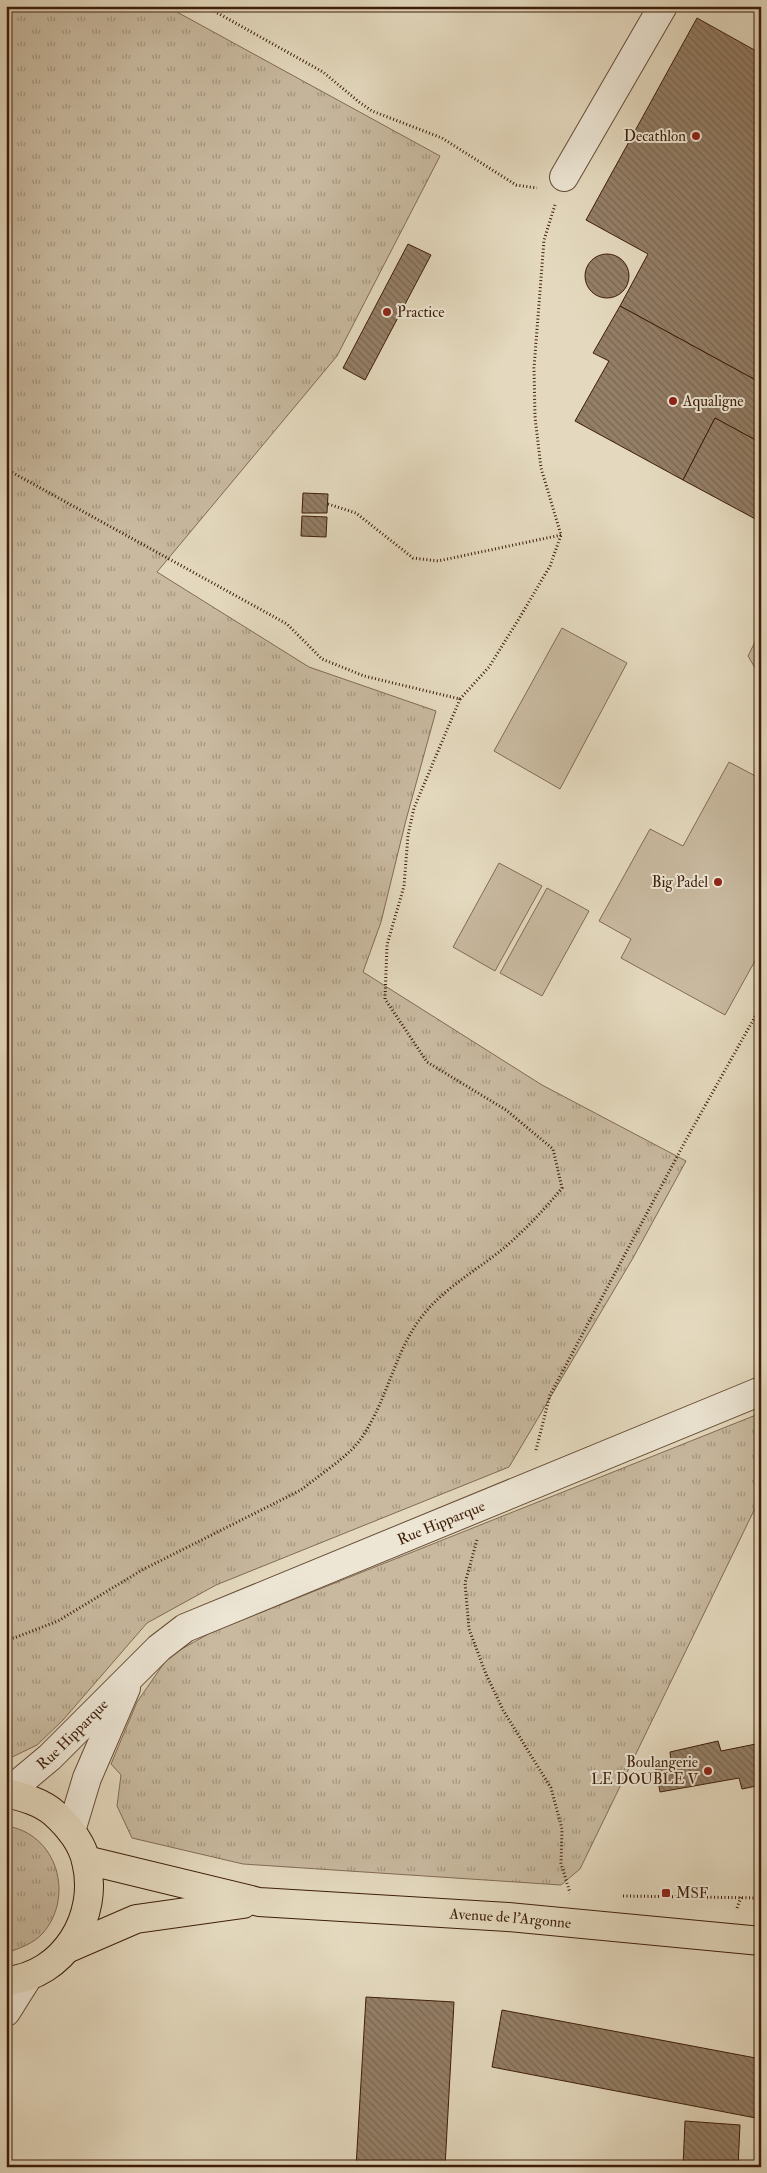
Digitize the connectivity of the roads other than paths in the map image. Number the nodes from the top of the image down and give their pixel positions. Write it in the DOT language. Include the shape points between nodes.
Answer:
graph roads {
  1 [pos="664,6"];
  2 [pos="564,177"];
  3 [pos="761,1391"];
  4 [pos="133,1673"];
  5 [pos="6,1793"];
  6 [pos="71,1831"];
  7 [pos="86,1860"];
  8 [pos="259,1902"];
  9 [pos="761,1941"];
  10 [pos="69,1948"];
  11 [pos="17,1979"];
  12 [pos="6,2012"];
  1 -- 2 [label="street"];
  3 -- 4 [label="street, Rue Hipparque" via="184,1628"];
  4 -- 5 [label="street, Rue Hipparque" via="50,1757"];
  4 -- 6 [label="street, Rue Hipparque" via="87,1778"];
  5 -- 6 [label="main road" via="31,1799 54,1812"];
  6 -- 7 [label="main road"];
  7 -- 8 [label="main road, Avenue de l'Argonne"];
  7 -- 10 [label="main road" via="90,1891 84,1921"];
  8 -- 9 [label="main road, Avenue de l'Argonne" via="508,1917"];
  8 -- 10 [label="main road, Avenue de l'Argonne" via="136,1920"];
  10 -- 11 [label="main road" via="46,1968"];
  11 -- 12 [label="street"];
}
